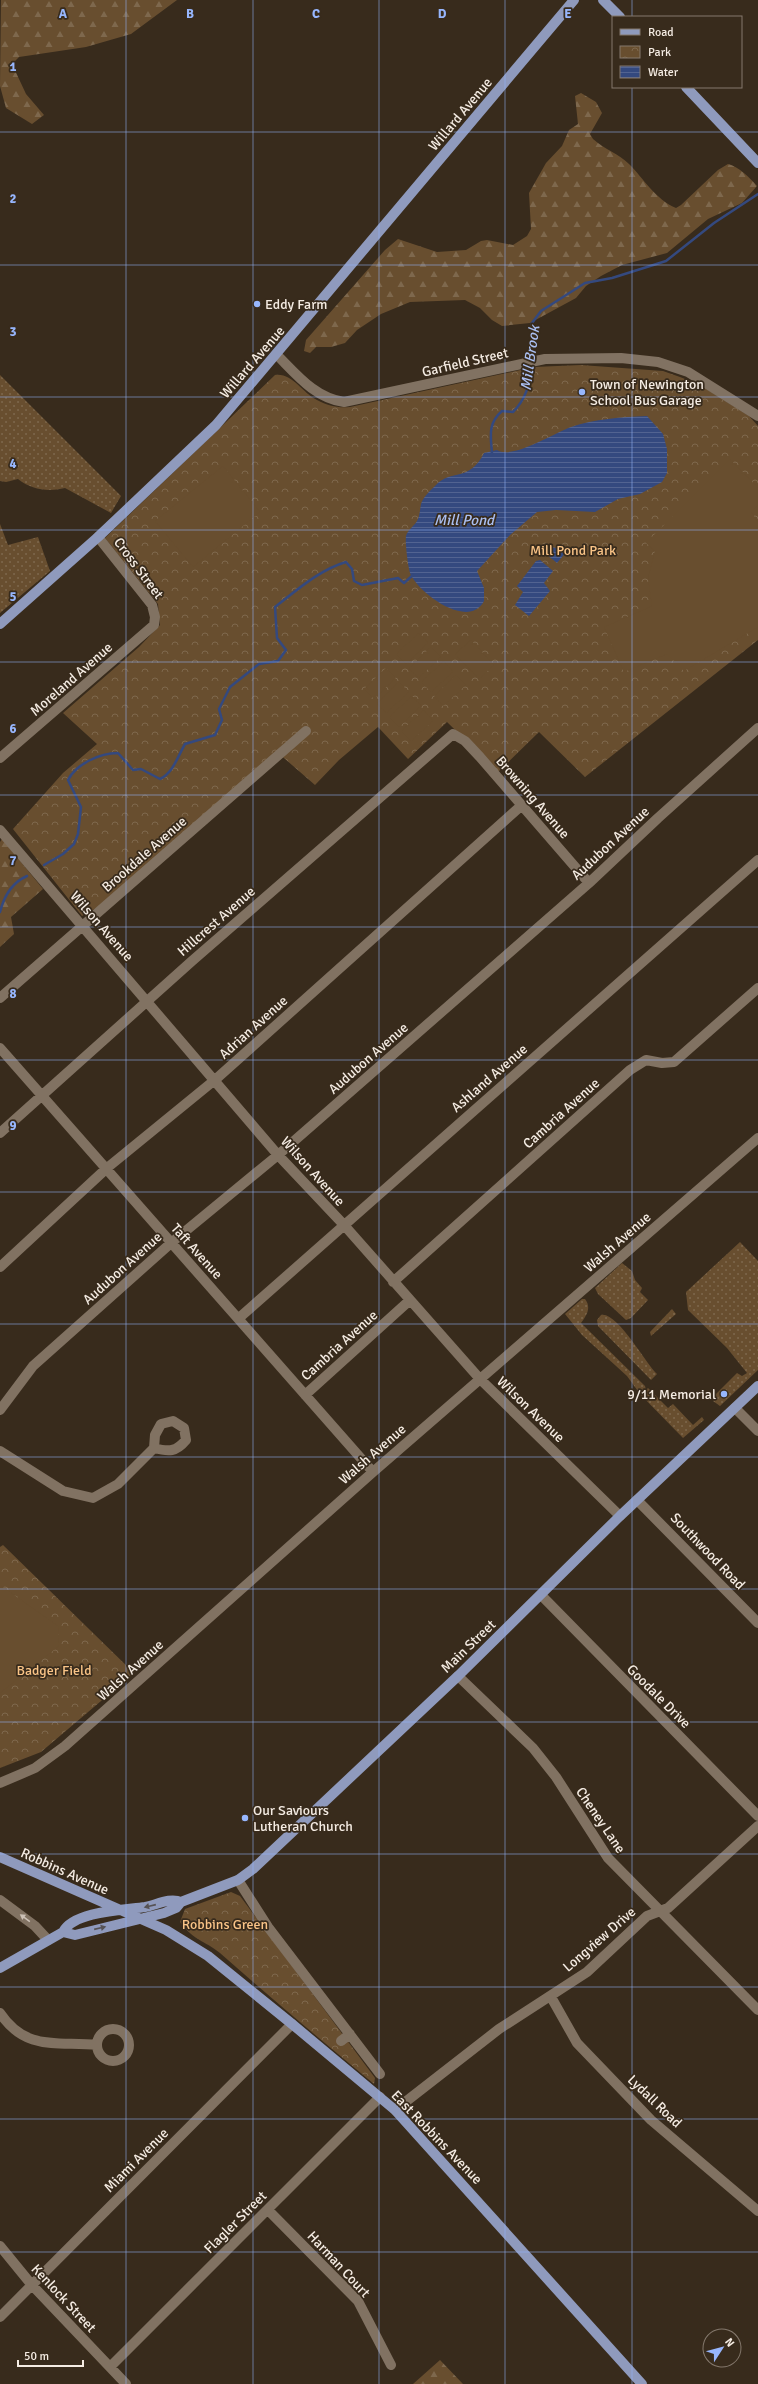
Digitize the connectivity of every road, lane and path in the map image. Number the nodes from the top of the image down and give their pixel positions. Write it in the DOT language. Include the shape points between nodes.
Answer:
graph roads {
  1 [pos="574,0"];
  2 [pos="603,0"];
  3 [pos="619,16"];
  4 [pos="687,88"];
  5 [pos="758,163"];
  6 [pos="277,355"];
  7 [pos="758,416"];
  8 [pos="98,537"];
  9 [pos="156,617"];
  10 [pos="0,624"];
  11 [pos="758,728"];
  12 [pos="306,731"];
  13 [pos="453,734"];
  14 [pos="0,758"];
  15 [pos="522,805"];
  16 [pos="0,830"];
  17 [pos="758,860"];
  18 [pos="589,883"];
  19 [pos="83,925"];
  20 [pos="758,988"];
  21 [pos="0,998"];
  22 [pos="148,1000"];
  23 [pos="0,1048"];
  24 [pos="216,1079"];
  25 [pos="40,1095"];
  26 [pos="0,1133"];
  27 [pos="758,1138"];
  28 [pos="278,1155"];
  29 [pos="107,1168"];
  30 [pos="344,1225"];
  31 [pos="171,1243"];
  32 [pos="0,1267"];
  33 [pos="393,1282"];
  34 [pos="409,1301"];
  35 [pos="239,1318"];
  36 [pos="480,1379"];
  37 [pos="758,1386"];
  38 [pos="305,1395"];
  39 [pos="735,1408"];
  40 [pos="0,1410"];
  41 [pos="758,1430"];
  42 [pos="154,1448"];
  43 [pos="0,1451"];
  44 [pos="373,1472"];
  45 [pos="638,1500"];
  46 [pos="620,1516"];
  47 [pos="541,1595"];
  48 [pos="758,1623"];
  49 [pos="458,1676"];
  50 [pos="0,1783"];
  51 [pos="758,1816"];
  52 [pos="758,1826"];
  53 [pos="0,1857"];
  54 [pos="238,1880"];
  55 [pos="0,1900"];
  56 [pos="181,1902"];
  57 [pos="118,1910"];
  58 [pos="659,1911"];
  59 [pos="139,1919"];
  60 [pos="63,1932"];
  61 [pos="48,1940"];
  62 [pos="0,1968"];
  63 [pos="550,1997"];
  64 [pos="758,2010"];
  65 [pos="0,2014"];
  66 [pos="292,2024"];
  67 [pos="350,2034"];
  68 [pos="341,2041"];
  69 [pos="97,2045"];
  70 [pos="380,2074"];
  71 [pos="380,2098"];
  72 [pos="395,2110"];
  73 [pos="268,2210"];
  74 [pos="758,2211"];
  75 [pos="0,2246"];
  76 [pos="31,2284"];
  77 [pos="0,2317"];
  78 [pos="391,2366"];
  79 [pos="110,2367"];
  80 [pos="126,2384"];
  81 [pos="642,2384"];
  1 -- 6 [label="main road, Willard Avenue"];
  2 -- 3 [label="main road"];
  4 -- 5 [label="main road"];
  6 -- 7 [label="street, Garfield Street" via="316,393 344,402 545,359 643,359 670,365 702,380"];
  6 -- 8 [label="main road, Willard Avenue" via="201,441"];
  8 -- 9 [label="street, Cross Street" via="152,605"];
  8 -- 10 [label="main road, Willard Avenue"];
  9 -- 14 [label="street, Moreland Avenue" via="154,625"];
  11 -- 18 [label="street, Audubon Avenue"];
  12 -- 19 [label="street, Brookdale Avenue"];
  13 -- 15 [label="street, Browning Avenue" via="465,742"];
  13 -- 22 [label="street, Hillcrest Avenue" via="427,754"];
  15 -- 18 [label="street, Browning Avenue"];
  15 -- 24 [label="street, Adrian Avenue"];
  16 -- 19 [label="street, Wilson Avenue"];
  17 -- 30 [label="street, Ashland Avenue"];
  18 -- 28 [label="street, Audubon Avenue"];
  19 -- 21 [label="street, Brookdale Avenue"];
  19 -- 22 [label="street, Wilson Avenue"];
  20 -- 33 [label="street, Cambria Avenue" via="674,1062 646,1060 630,1070"];
  22 -- 24 [label="street, Wilson Avenue"];
  22 -- 25 [label="street, Hillcrest Avenue"];
  23 -- 25 [label="street, Taft Avenue"];
  24 -- 28 [label="street, Wilson Avenue"];
  24 -- 29 [label="street, Adrian Avenue"];
  25 -- 26 [label="street, Hillcrest Avenue"];
  25 -- 29 [label="street, Taft Avenue"];
  27 -- 36 [label="street, Walsh Avenue"];
  28 -- 30 [label="street, Wilson Avenue"];
  28 -- 31 [label="street, Audubon Avenue"];
  29 -- 31 [label="street, Taft Avenue"];
  29 -- 32 [label="street, Adrian Avenue"];
  30 -- 33 [label="street, Wilson Avenue"];
  30 -- 35 [label="street, Ashland Avenue"];
  31 -- 35 [label="street, Taft Avenue"];
  31 -- 40 [label="street, Audubon Avenue" via="33,1366"];
  33 -- 34 [label="street, Wilson Avenue"];
  34 -- 36 [label="street, Wilson Avenue"];
  34 -- 38 [label="street, Cambria Avenue"];
  35 -- 38 [label="street, Taft Avenue"];
  36 -- 44 [label="street, Walsh Avenue"];
  36 -- 46 [label="street, Wilson Avenue"];
  37 -- 39 [label="main road, Main Street"];
  38 -- 44 [label="street, Taft Avenue"];
  39 -- 41 [label="street"];
  39 -- 45 [label="main road, Main Street"];
  42 -- 43 [label="street" via="118,1484 93,1498 63,1491"];
  44 -- 50 [label="street, Walsh Avenue" via="51,1757 27,1773"];
  45 -- 46 [label="main road, Main Street"];
  45 -- 48 [label="street, Southwood Road"];
  46 -- 47 [label="main road, Main Street"];
  47 -- 49 [label="main road, Main Street"];
  47 -- 51 [label="street, Goodale Drive"];
  49 -- 54 [label="main road, Main Street" via="253,1869"];
  49 -- 58 [label="street, Cheney Lane" via="532,1748 556,1777 608,1858"];
  52 -- 58 [label="street, Longview Drive" via="668,1908"];
  53 -- 57 [label="main road, Robbins Avenue"];
  54 -- 56 [label="main road, Main Street"];
  54 -- 67 [label="street" via="268,1927"];
  61 -- 55 [label="street, one-way" via="35,1926"];
  56 -- 57 [label="main road, one-way" via="173,1900"];
  56 -- 59 [label="main road" via="172,1910"];
  57 -- 59 [label="main road, East Robbins Avenue"];
  57 -- 60 [label="main road" via="77,1921 67,1926"];
  58 -- 63 [label="street, Longview Drive" via="647,1916 587,1972"];
  58 -- 64 [label="street, Cheney Lane"];
  60 -- 59 [label="main road, one-way" via="75,1935"];
  59 -- 66 [label="main road, East Robbins Avenue" via="166,1930 208,1956"];
  60 -- 61 [label="main road"];
  61 -- 62 [label="main road"];
  63 -- 72 [label="street, Longview Drive" via="499,2029"];
  63 -- 74 [label="street, Lydall Road" via="577,2043 651,2120"];
  65 -- 69 [label="street" via="9,2026 36,2041 47,2044"];
  66 -- 71 [label="main road, East Robbins Avenue"];
  66 -- 76 [label="street, Miami Avenue"];
  67 -- 68 [label="street"];
  67 -- 70 [label="street"];
  71 -- 72 [label="main road, East Robbins Avenue"];
  71 -- 73 [label="street, Flagler Street"];
  72 -- 81 [label="main road, East Robbins Avenue"];
  73 -- 78 [label="street, Harman Court" via="358,2301"];
  73 -- 79 [label="street, Flagler Street"];
  75 -- 76 [label="street, Kenlock Street"];
  76 -- 77 [label="street, Miami Avenue"];
  76 -- 79 [label="street, Kenlock Street"];
  79 -- 80 [label="street, Kenlock Street"];
}
